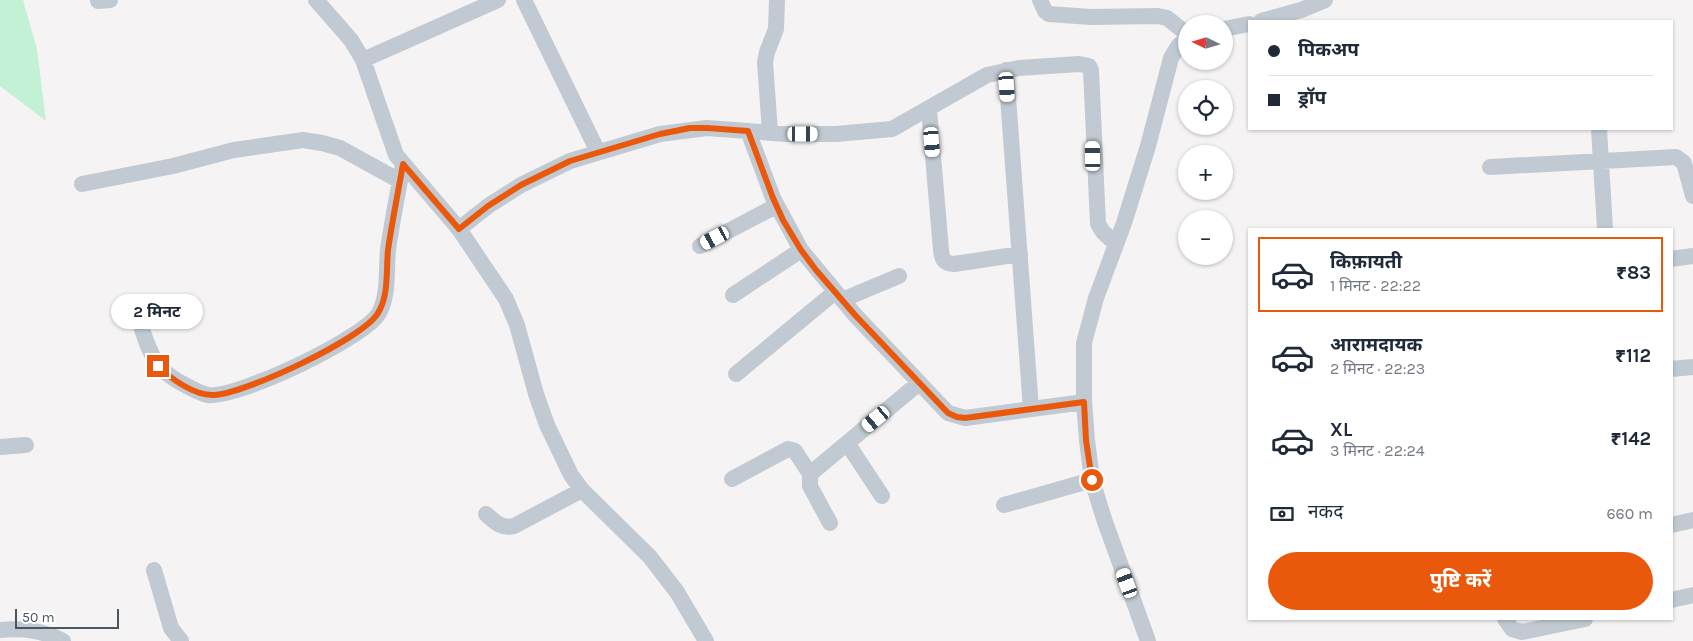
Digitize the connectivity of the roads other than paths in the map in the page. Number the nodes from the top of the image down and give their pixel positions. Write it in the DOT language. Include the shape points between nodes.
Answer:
graph roads {
  1 [pos="316,0"];
  2 [pos="498,0"];
  3 [pos="524,0"];
  4 [pos="777,0"];
  5 [pos="1040,0"];
  6 [pos="1325,0"];
  7 [pos="1265,20"];
  8 [pos="1248,24"];
  9 [pos="1178,27"];
  10 [pos="1233,27"];
  11 [pos="1178,47"];
  12 [pos="363,60"];
  13 [pos="1006,70"];
  14 [pos="929,109"];
  15 [pos="1599,130"];
  16 [pos="748,131"];
  17 [pos="770,132"];
  18 [pos="598,152"];
  19 [pos="1601,161"];
  20 [pos="403,164"];
  21 [pos="1490,167"];
  22 [pos="400,181"];
  23 [pos="82,184"];
  24 [pos="1693,196"];
  25 [pos="776,206"];
  26 [pos="1605,228"];
  27 [pos="459,229"];
  28 [pos="1116,244"];
  29 [pos="700,246"];
  30 [pos="801,250"];
  31 [pos="1020,254"];
  32 [pos="1693,256"];
  33 [pos="1673,259"];
  34 [pos="900,276"];
  35 [pos="733,295"];
  36 [pos="839,296"];
  37 [pos="141,326"];
  38 [pos="1693,367"];
  39 [pos="1673,369"];
  40 [pos="736,374"];
  41 [pos="919,383"];
  42 [pos="1084,402"];
  43 [pos="1031,409"];
  44 [pos="847,443"];
  45 [pos="26,445"];
  46 [pos="0,447"];
  47 [pos="810,474"];
  48 [pos="732,479"];
  49 [pos="1092,480"];
  50 [pos="582,490"];
  51 [pos="882,496"];
  52 [pos="1004,505"];
  53 [pos="486,514"];
  54 [pos="1693,520"];
  55 [pos="830,523"];
  56 [pos="1673,525"];
  57 [pos="154,570"];
  58 [pos="1693,595"];
  59 [pos="1673,600"];
  60 [pos="1506,620"];
  61 [pos="1580,620"];
  62 [pos="0,630"];
  63 [pos="63,641"];
  64 [pos="181,641"];
  65 [pos="706,641"];
  66 [pos="1148,641"];
  1 -- 12 [label="street" via="351,40"];
  2 -- 12 [label="street"];
  3 -- 18 [label="street"];
  4 -- 17 [label="street" via="776,28 765,62"];
  5 -- 9 [label="street" via="1049,14 1158,16"];
  6 -- 7 [label="street"];
  8 -- 10 [label="street"];
  11 -- 28 [label="street" via="1171,58 1148,146"];
  12 -- 20 [label="street" via="396,154"];
  13 -- 14 [label="street" via="987,76"];
  13 -- 28 [label="street" via="1088,66 1096,214 1103,232"];
  13 -- 31 [label="street"];
  14 -- 17 [label="street" via="892,129 876,132"];
  14 -- 31 [label="street" via="943,260 954,264"];
  15 -- 19 [label="street"];
  16 -- 17 [label="street"];
  16 -- 18 [label="street" via="690,128"];
  16 -- 25 [label="street"];
  18 -- 27 [label="street" via="570,161 521,185"];
  19 -- 21 [label="street"];
  19 -- 24 [label="street" via="1676,157 1684,163"];
  19 -- 26 [label="street"];
  20 -- 22 [label="street"];
  20 -- 27 [label="street"];
  22 -- 23 [label="street" via="340,148 303,140 234,150"];
  22 -- 37 [label="street" via="388,249 384,299 371,323 337,346 304,363 215,395 176,380 158,366"];
  25 -- 29 [label="street"];
  25 -- 30 [label="street"];
  27 -- 50 [label="street" via="506,299 547,425 562,459"];
  28 -- 42 [label="street" via="1084,343"];
  30 -- 35 [label="street"];
  30 -- 36 [label="street"];
  31 -- 43 [label="street"];
  32 -- 33 [label="street"];
  34 -- 36 [label="street"];
  36 -- 40 [label="street"];
  36 -- 41 [label="street"];
  38 -- 39 [label="street"];
  41 -- 43 [label="street" via="948,413 957,417"];
  41 -- 44 [label="street"];
  42 -- 43 [label="street"];
  42 -- 49 [label="street"];
  44 -- 47 [label="street"];
  44 -- 51 [label="street"];
  45 -- 46 [label="street"];
  47 -- 48 [label="street" via="795,451 788,449"];
  47 -- 55 [label="street" via="810,486"];
  49 -- 52 [label="street"];
  49 -- 66 [label="street"];
  50 -- 53 [label="street" via="514,526 501,526"];
  50 -- 65 [label="street" via="650,557 677,592"];
  54 -- 56 [label="street"];
  57 -- 64 [label="street" via="171,628"];
  58 -- 59 [label="street"];
  60 -- 61 [label="street" via="1512,628 1522,632"];
  62 -- 63 [label="street" via="38,630"];
}
